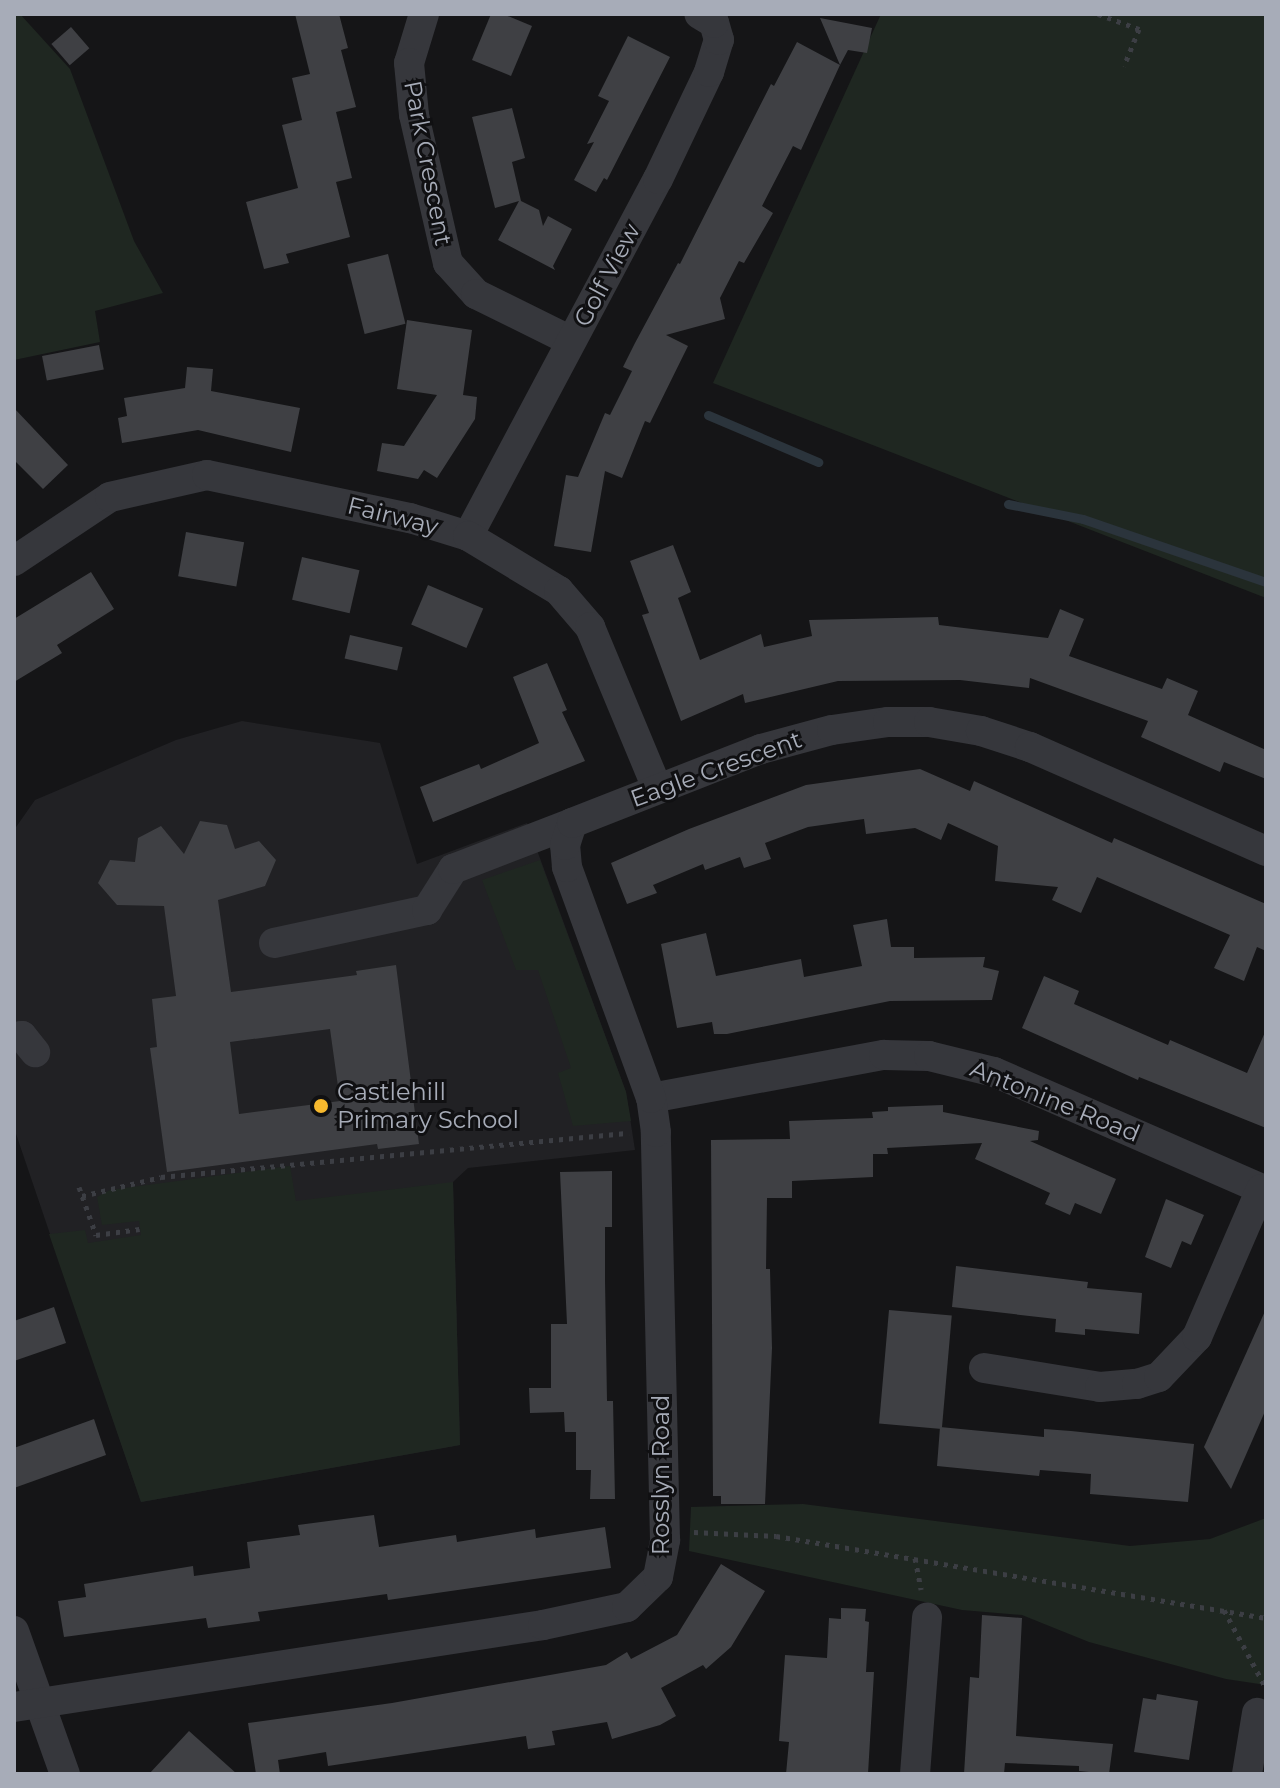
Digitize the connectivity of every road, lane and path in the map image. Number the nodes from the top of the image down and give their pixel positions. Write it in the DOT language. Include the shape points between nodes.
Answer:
graph roads {
  1 [pos="424,14"];
  2 [pos="699,14"];
  3 [pos="1098,14"];
  4 [pos="1124,66"];
  5 [pos="571,341"];
  6 [pos="468,536"];
  7 [pos="17,554"];
  8 [pos="657,788"];
  9 [pos="572,823"];
  10 [pos="1266,851"];
  11 [pos="274,943"];
  12 [pos="651,1098"];
  13 [pos="633,1133"];
  14 [pos="79,1187"];
  15 [pos="1264,1190"];
  16 [pos="82,1196"];
  17 [pos="140,1229"];
  18 [pos="984,1368"];
  19 [pos="665,1530"];
  20 [pos="1223,1609"];
  21 [pos="1266,1610"];
  22 [pos="1258,1616"];
  23 [pos="927,1617"];
  24 [pos="1266,1618"];
  25 [pos="14,1631"];
  26 [pos="27,1705"];
  27 [pos="1257,1713"];
  28 [pos="65,1774"];
  29 [pos="915,1774"];
  30 [pos="1247,1774"];
  1 -- 5 [label="street, Park Crescent" via="409,63 411,89 448,263 476,294"];
  2 -- 5 [label="street, Golf View" via="714,23 719,40 709,72"];
  3 -- 4 [label="path" via="1139,29"];
  5 -- 6 [label="street, Golf View"];
  6 -- 7 [label="street, Fairway" via="410,518 207,475 110,497"];
  6 -- 8 [label="street, Fairway" via="559,591 590,627"];
  8 -- 9 [label="street, Eagle Crescent"];
  8 -- 10 [label="street, Eagle Crescent" via="761,749 832,730 929,722 1030,747"];
  9 -- 11 [label="street, Eagle Crescent" via="453,869 427,910"];
  9 -- 12 [label="street, Rosslyn Road" via="565,845 567,867"];
  12 -- 15 [label="street, Antonine Road" via="884,1055 929,1056 994,1072"];
  12 -- 19 [label="street, Rosslyn Road"];
  13 -- 16 [label="path" via="161,1177"];
  14 -- 16 [label="path"];
  15 -- 18 [label="street, Antonine Road" via="1197,1337 1159,1377 1100,1387"];
  16 -- 17 [label="path" via="96,1235"];
  19 -- 20 [label="path" via="776,1536"];
  19 -- 26 [label="street, Rosslyn Road" via="658,1577 627,1607 543,1625"];
  20 -- 22 [label="path"];
  20 -- 27 [label="path" via="1265,1685"];
  21 -- 22 [label="path"];
  22 -- 24 [label="path"];
  23 -- 29 [label="street"];
  25 -- 26 [label="street"];
  26 -- 28 [label="street"];
  27 -- 30 [label="street"];
}
